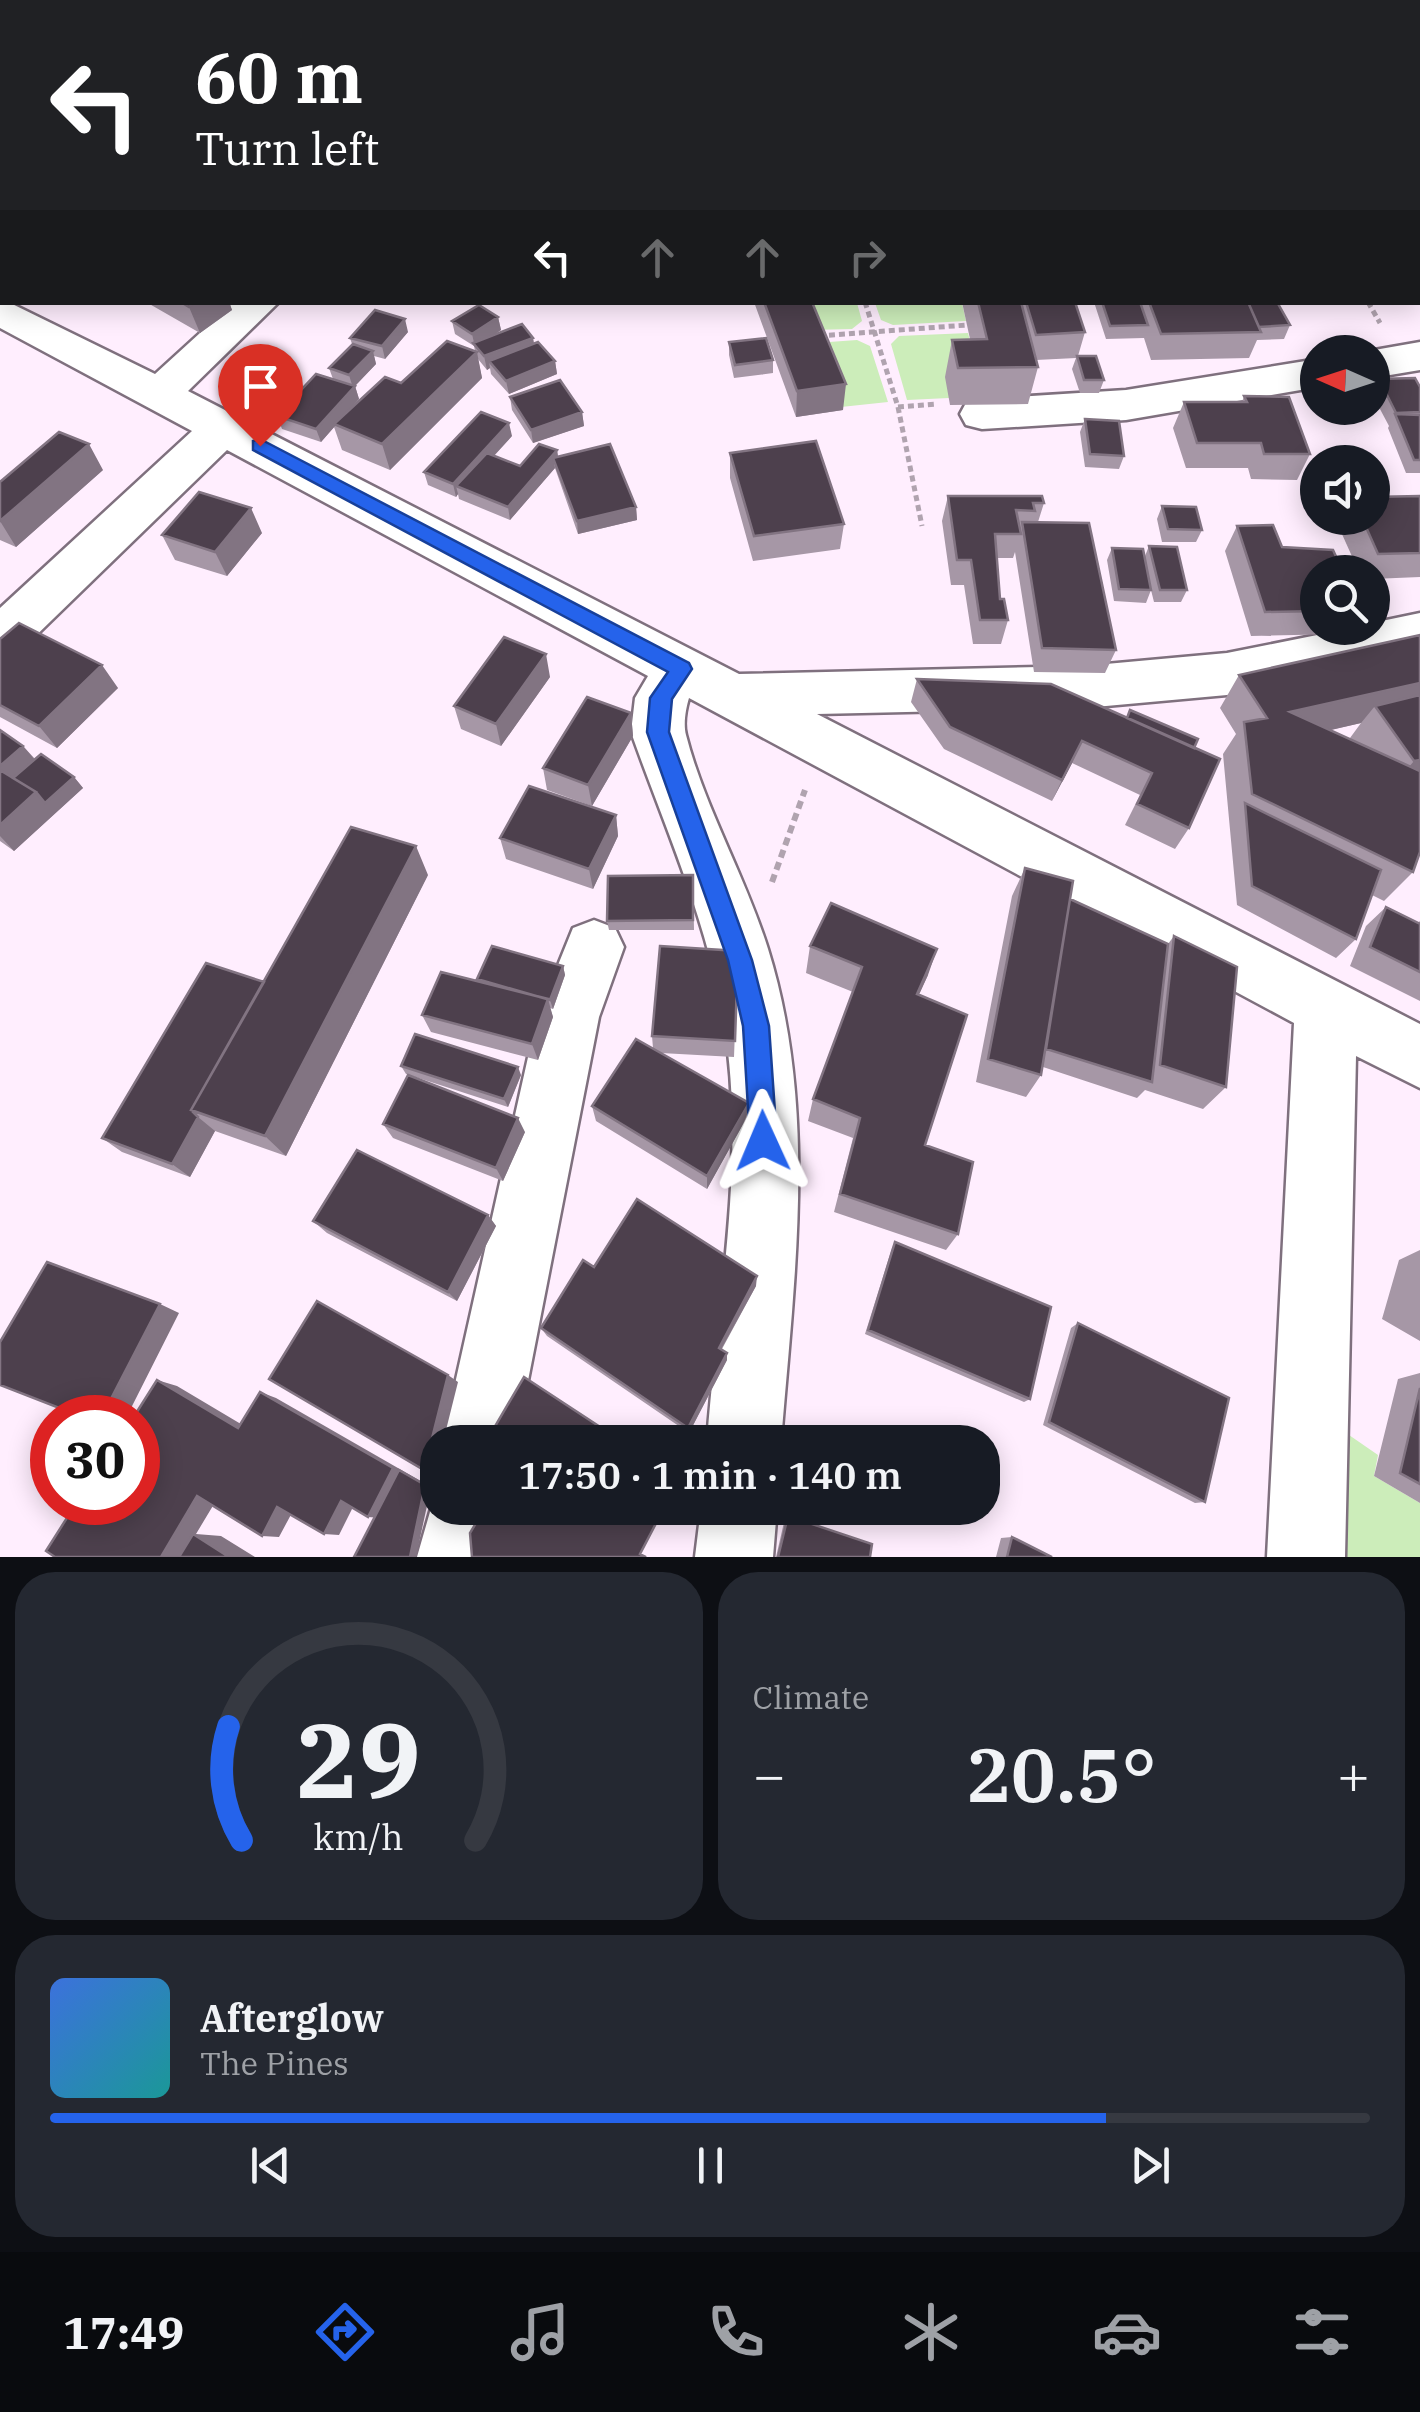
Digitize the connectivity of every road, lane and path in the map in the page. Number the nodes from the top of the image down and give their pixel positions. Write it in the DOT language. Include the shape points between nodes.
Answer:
graph roads {
  1 [pos="256,305"];
  2 [pos="866,305"];
  3 [pos="967,326"];
  4 [pos="875,332"];
  5 [pos="13,334"];
  6 [pos="813,337"];
  7 [pos="1300,376"];
  8 [pos="160,393"];
  9 [pos="898,407"];
  10 [pos="982,414"];
  11 [pos="224,427"];
  12 [pos="922,526"];
  13 [pos="1420,634"];
  14 [pos="0,639"];
  15 [pos="706,682"];
  16 [pos="594,947"];
  17 [pos="1326,1007"];
  18 [pos="1420,1056"];
  19 [pos="483,1425"];
  20 [pos="745,1425"];
  21 [pos="463,1525"];
  22 [pos="737,1525"];
  23 [pos="456,1557"];
  24 [pos="734,1557"];
  25 [pos="1306,1557"];
  1 -- 8 [label="street"];
  2 -- 4 [label="path"];
  3 -- 4 [label="path"];
  4 -- 6 [label="path"];
  4 -- 9 [label="path"];
  5 -- 8 [label="street"];
  7 -- 10 [label="street" via="1126,405"];
  8 -- 11 [label="street"];
  9 -- 10 [label="path" via="937,404 952,413"];
  9 -- 12 [label="path"];
  11 -- 14 [label="street"];
  11 -- 15 [label="street"];
  13 -- 15 [label="street" via="1227,674 1084,688"];
  15 -- 17 [label="street"];
  15 -- 20 [label="street" via="661,698 658,732 740,960 756,1026 763,1220"];
  16 -- 19 [label="street" via="568,1016"];
  17 -- 18 [label="street"];
  17 -- 25 [label="street"];
  21 -- 23 [label="street"];
  22 -- 24 [label="street"];
}
